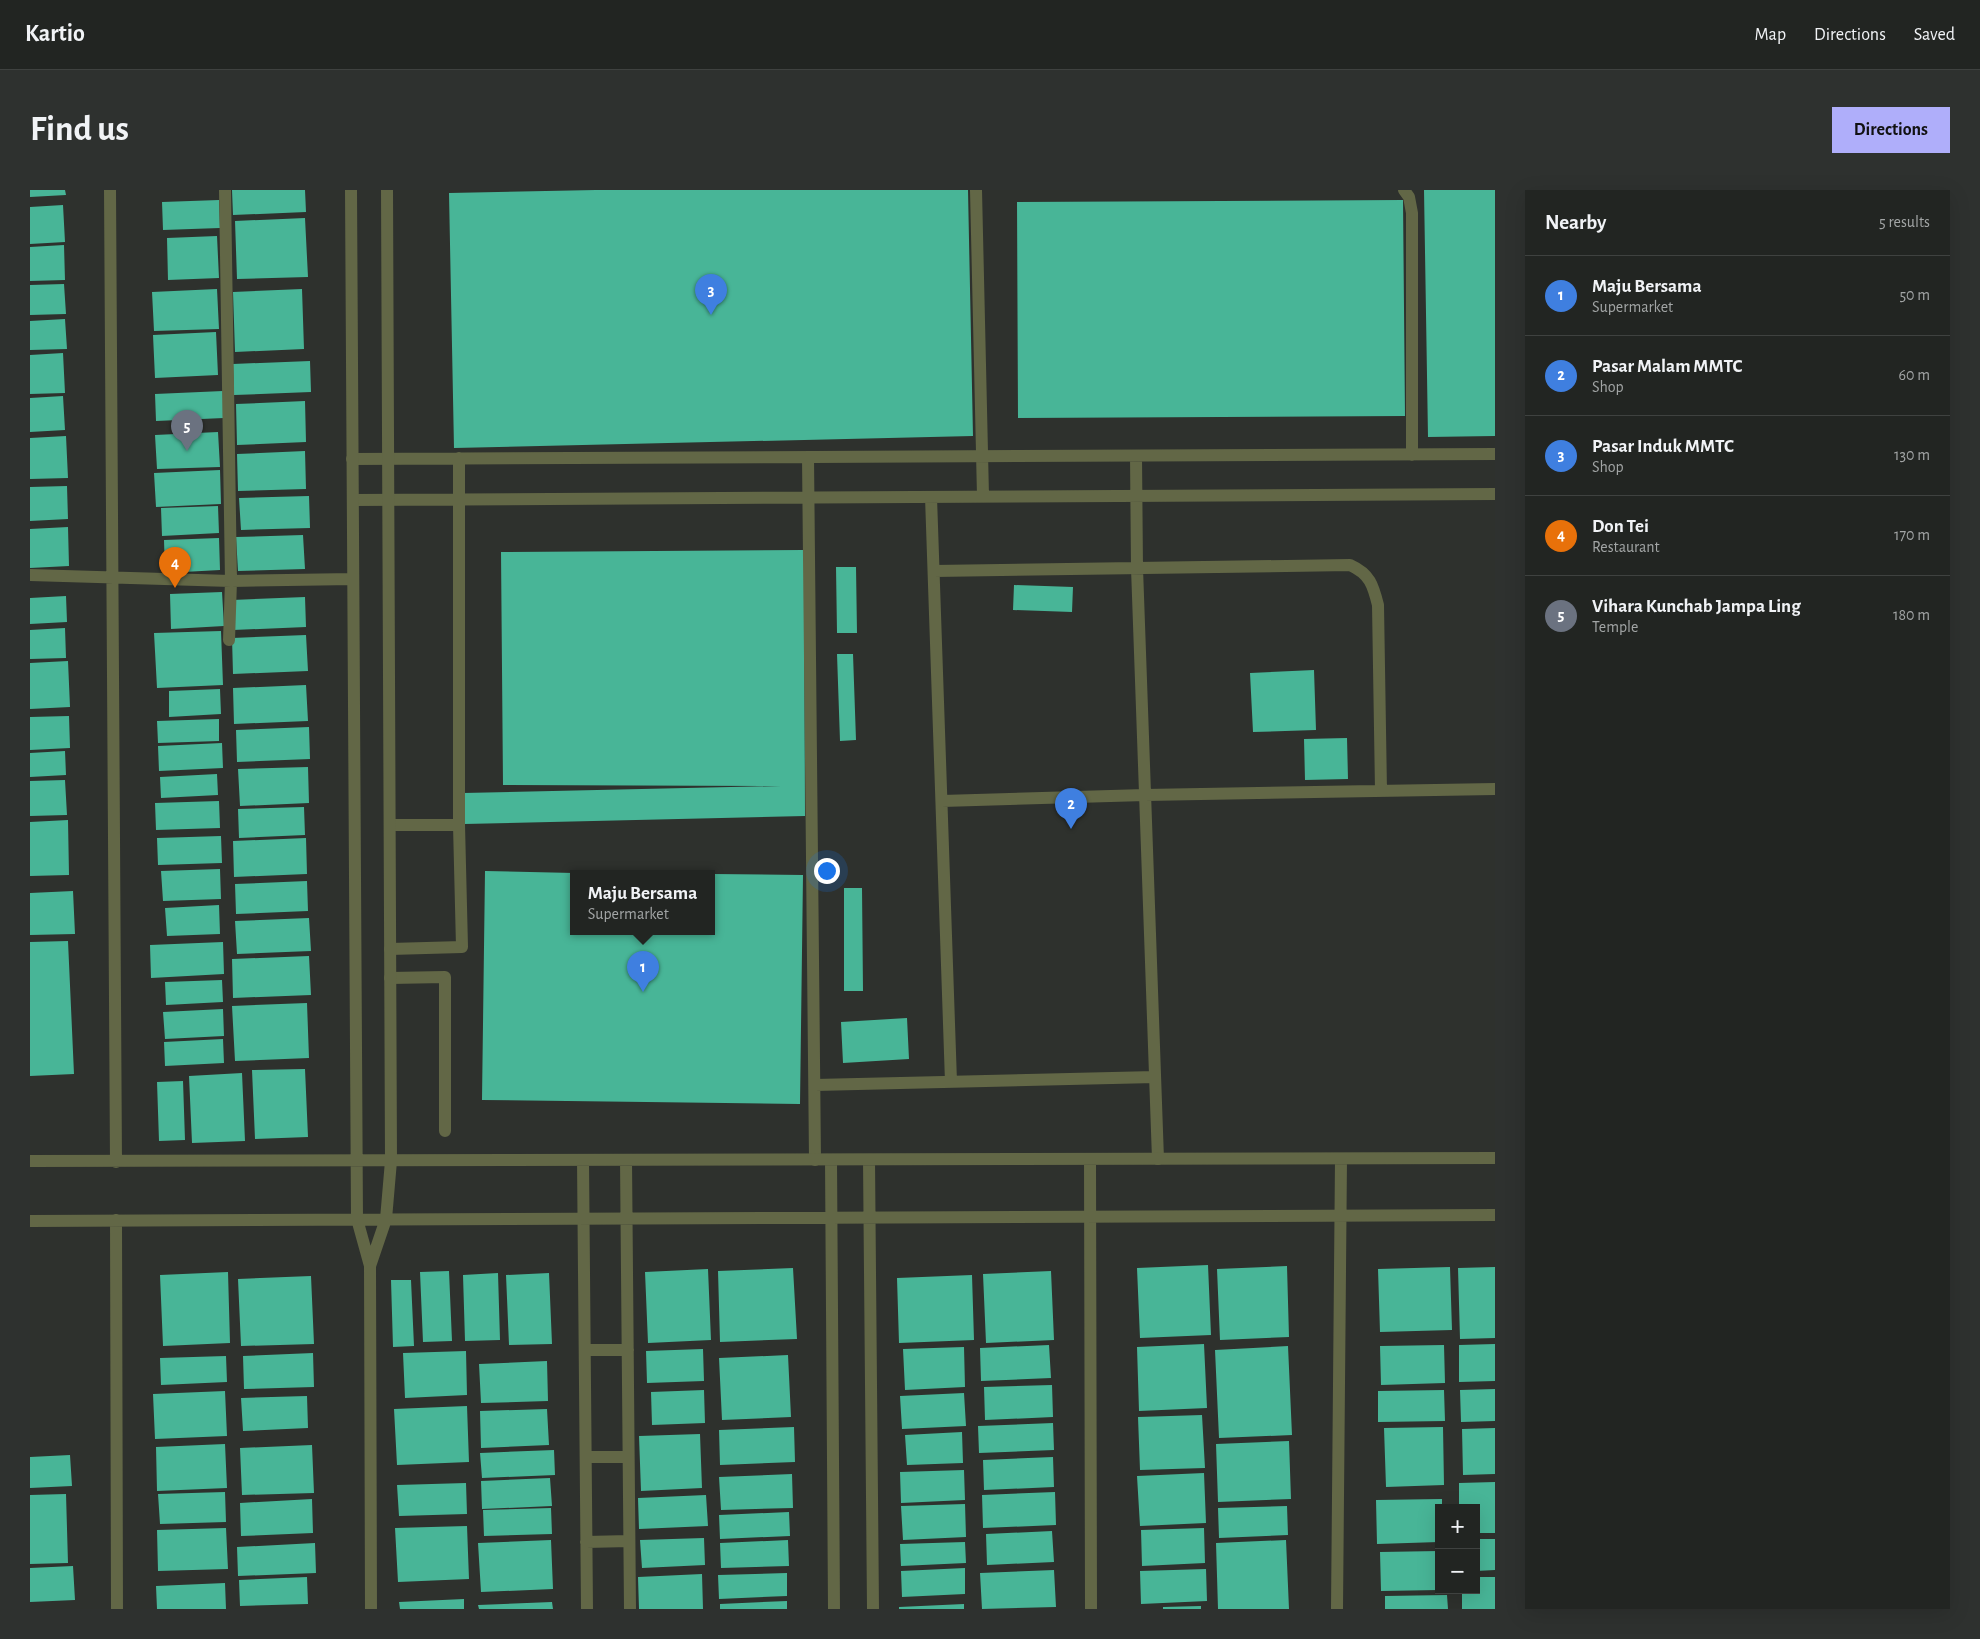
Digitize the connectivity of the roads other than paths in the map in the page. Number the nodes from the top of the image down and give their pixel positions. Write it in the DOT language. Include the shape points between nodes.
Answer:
graph roads {
  1 [pos="110,190"];
  2 [pos="225,190"];
  3 [pos="351,190"];
  4 [pos="387,190"];
  5 [pos="976,190"];
  6 [pos="1404,190"];
  7 [pos="1495,454"];
  8 [pos="1412,455"];
  9 [pos="982,456"];
  10 [pos="1136,456"];
  11 [pos="808,457"];
  12 [pos="459,458"];
  13 [pos="352,459"];
  14 [pos="388,459"];
  15 [pos="1495,494"];
  16 [pos="1136,495"];
  17 [pos="982,496"];
  18 [pos="808,497"];
  19 [pos="931,497"];
  20 [pos="389,499"];
  21 [pos="459,499"];
  22 [pos="352,500"];
  23 [pos="1137,568"];
  24 [pos="934,571"];
  25 [pos="30,575"];
  26 [pos="112,577"];
  27 [pos="353,579"];
  28 [pos="231,581"];
  29 [pos="229,640"];
  30 [pos="1495,788"];
  31 [pos="1382,790"];
  32 [pos="1146,795"];
  33 [pos="942,801"];
  34 [pos="390,825"];
  35 [pos="459,825"];
  36 [pos="390,948"];
  37 [pos="390,978"];
  38 [pos="1155,1077"];
  39 [pos="951,1082"];
  40 [pos="815,1085"];
  41 [pos="446,1131"];
  42 [pos="1495,1158"];
  43 [pos="1158,1159"];
  44 [pos="1341,1159"];
  45 [pos="583,1160"];
  46 [pos="626,1160"];
  47 [pos="815,1160"];
  48 [pos="832,1160"];
  49 [pos="870,1160"];
  50 [pos="1090,1160"];
  51 [pos="357,1161"];
  52 [pos="391,1161"];
  53 [pos="30,1162"];
  54 [pos="116,1162"];
  55 [pos="1339,1215"];
  56 [pos="1495,1215"];
  57 [pos="1089,1216"];
  58 [pos="870,1217"];
  59 [pos="584,1218"];
  60 [pos="627,1218"];
  61 [pos="832,1218"];
  62 [pos="357,1219"];
  63 [pos="386,1219"];
  64 [pos="116,1220"];
  65 [pos="30,1221"];
  66 [pos="370,1266"];
  67 [pos="585,1350"];
  68 [pos="628,1350"];
  69 [pos="586,1457"];
  70 [pos="628,1457"];
  71 [pos="586,1542"];
  72 [pos="629,1542"];
  73 [pos="117,1609"];
  74 [pos="370,1609"];
  75 [pos="586,1609"];
  76 [pos="630,1609"];
  77 [pos="834,1609"];
  78 [pos="873,1609"];
  79 [pos="1091,1609"];
  80 [pos="1337,1609"];
  1 -- 26 [label="street"];
  2 -- 28 [label="street"];
  3 -- 13 [label="street"];
  4 -- 14 [label="street"];
  5 -- 9 [label="street"];
  6 -- 8 [label="street" via="1412,213"];
  7 -- 8 [label="street"];
  8 -- 10 [label="street"];
  9 -- 10 [label="street"];
  9 -- 11 [label="street"];
  9 -- 17 [label="street"];
  10 -- 16 [label="street"];
  11 -- 12 [label="street"];
  11 -- 18 [label="street"];
  12 -- 14 [label="street"];
  12 -- 21 [label="street"];
  13 -- 14 [label="street"];
  13 -- 22 [label="street"];
  14 -- 20 [label="street"];
  15 -- 16 [label="street"];
  16 -- 17 [label="street"];
  16 -- 23 [label="street"];
  17 -- 19 [label="street"];
  18 -- 19 [label="street"];
  18 -- 21 [label="street"];
  18 -- 40 [label="street"];
  19 -- 24 [label="street"];
  20 -- 21 [label="street"];
  20 -- 22 [label="street"];
  20 -- 34 [label="street"];
  21 -- 35 [label="street"];
  22 -- 27 [label="street"];
  23 -- 24 [label="street"];
  23 -- 31 [label="street" via="1350,565 1361,570 1372,583 1378,605"];
  23 -- 32 [label="street"];
  24 -- 33 [label="street"];
  25 -- 26 [label="street"];
  26 -- 28 [label="street"];
  26 -- 54 [label="street"];
  27 -- 28 [label="street"];
  27 -- 51 [label="street"];
  28 -- 29 [label="street"];
  30 -- 31 [label="street"];
  31 -- 32 [label="street"];
  32 -- 33 [label="street"];
  32 -- 38 [label="street"];
  33 -- 39 [label="street"];
  34 -- 35 [label="street"];
  34 -- 36 [label="street"];
  35 -- 36 [label="street" via="462,947"];
  36 -- 37 [label="street"];
  37 -- 41 [label="street" via="444,977"];
  37 -- 52 [label="street"];
  38 -- 39 [label="street"];
  38 -- 43 [label="street"];
  39 -- 40 [label="street"];
  40 -- 47 [label="street"];
  42 -- 44 [label="street"];
  43 -- 44 [label="street"];
  43 -- 50 [label="street"];
  44 -- 55 [label="street"];
  45 -- 46 [label="street"];
  45 -- 52 [label="street"];
  45 -- 59 [label="street"];
  46 -- 47 [label="street"];
  46 -- 60 [label="street"];
  47 -- 48 [label="street"];
  48 -- 49 [label="street"];
  48 -- 61 [label="street"];
  49 -- 50 [label="street"];
  49 -- 58 [label="street"];
  50 -- 57 [label="street"];
  51 -- 52 [label="street"];
  51 -- 54 [label="street"];
  51 -- 62 [label="street"];
  52 -- 63 [label="street"];
  53 -- 54 [label="street"];
  55 -- 56 [label="street"];
  55 -- 57 [label="street"];
  55 -- 80 [label="street"];
  57 -- 58 [label="street"];
  57 -- 79 [label="street"];
  58 -- 61 [label="street"];
  58 -- 78 [label="street"];
  59 -- 60 [label="street"];
  59 -- 63 [label="street"];
  59 -- 67 [label="street"];
  60 -- 61 [label="street"];
  60 -- 68 [label="street"];
  61 -- 77 [label="street"];
  62 -- 63 [label="street"];
  62 -- 64 [label="street"];
  62 -- 66 [label="street"];
  63 -- 66 [label="street"];
  64 -- 65 [label="street"];
  64 -- 73 [label="street"];
  66 -- 74 [label="street"];
  67 -- 68 [label="street"];
  67 -- 69 [label="street"];
  68 -- 70 [label="street"];
  69 -- 70 [label="street"];
  69 -- 71 [label="street"];
  70 -- 72 [label="street"];
  71 -- 72 [label="street"];
  71 -- 75 [label="street"];
  72 -- 76 [label="street"];
}
